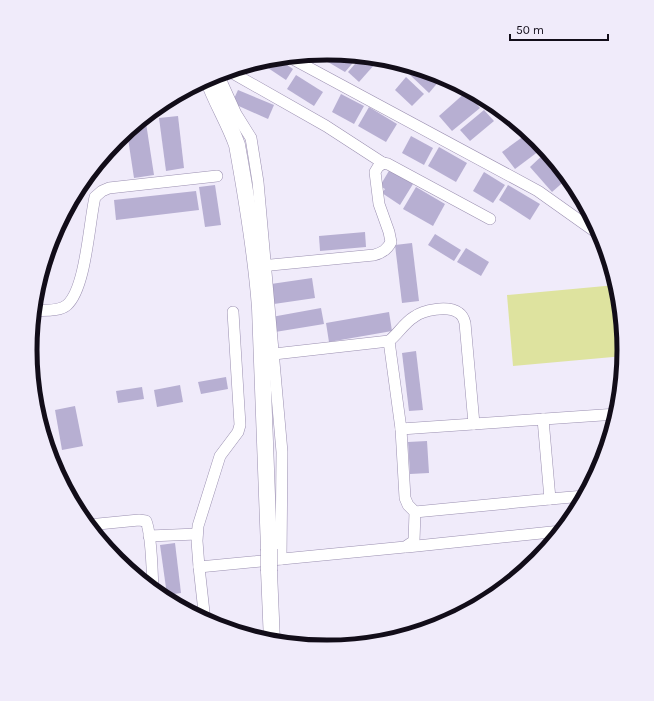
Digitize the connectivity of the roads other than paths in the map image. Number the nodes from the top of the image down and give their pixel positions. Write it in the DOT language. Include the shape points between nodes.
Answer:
graph roads {
  1 [pos="298,62"];
  2 [pos="235,76"];
  3 [pos="222,81"];
  4 [pos="210,85"];
  5 [pos="382,163"];
  6 [pos="217,176"];
  7 [pos="490,219"];
  8 [pos="589,228"];
  9 [pos="271,265"];
  10 [pos="40,311"];
  11 [pos="233,312"];
  12 [pos="389,341"];
  13 [pos="274,354"];
  14 [pos="609,415"];
  15 [pos="543,419"];
  16 [pos="474,424"];
  17 [pos="401,430"];
  18 [pos="578,497"];
  19 [pos="550,499"];
  20 [pos="415,512"];
  21 [pos="95,524"];
  22 [pos="553,532"];
  23 [pos="197,534"];
  24 [pos="149,536"];
  25 [pos="405,547"];
  26 [pos="282,559"];
  27 [pos="199,567"];
  28 [pos="152,583"];
  29 [pos="204,613"];
  30 [pos="272,635"];
  1 -- 8 [label="street" via="538,191"];
  2 -- 5 [label="street" via="326,126"];
  3 -- 13 [label="street" via="236,114 251,138 258,182"];
  4 -- 30 [label="street, bridge" via="237,146 257,268"];
  5 -- 7 [label="street"];
  5 -- 9 [label="street" via="376,172 379,204 391,242 388,248 374,255"];
  6 -- 10 [label="street" via="109,188 102,191 95,197 84,267 76,290 66,306"];
  11 -- 23 [label="street" via="240,424 238,432 220,456 216,466"];
  12 -- 13 [label="street"];
  12 -- 16 [label="street" via="414,316 427,310 458,312 465,323"];
  12 -- 17 [label="street"];
  13 -- 26 [label="street" via="282,452"];
  14 -- 15 [label="street"];
  15 -- 16 [label="street"];
  15 -- 19 [label="street"];
  16 -- 17 [label="street"];
  17 -- 20 [label="street" via="405,498"];
  18 -- 19 [label="street"];
  19 -- 20 [label="street"];
  20 -- 25 [label="street" via="414,541"];
  21 -- 24 [label="street" via="146,521"];
  22 -- 25 [label="street"];
  23 -- 24 [label="street"];
  23 -- 27 [label="street"];
  24 -- 28 [label="street"];
  25 -- 26 [label="street"];
  26 -- 27 [label="street"];
  27 -- 29 [label="street"];
}
